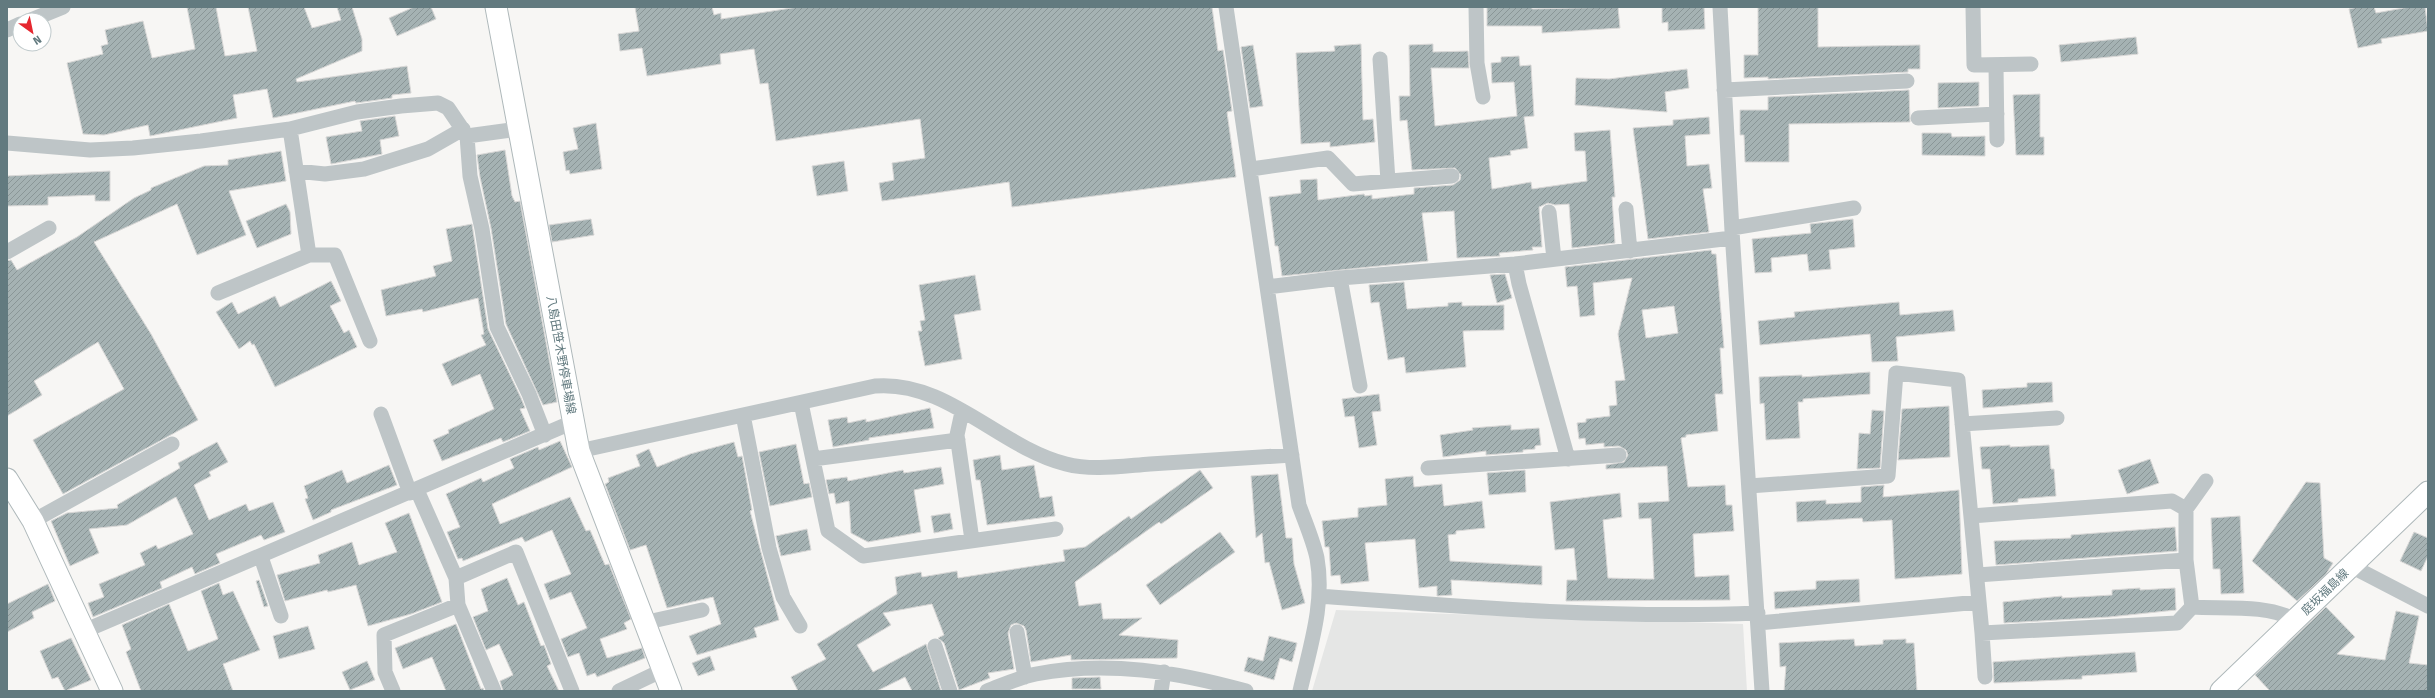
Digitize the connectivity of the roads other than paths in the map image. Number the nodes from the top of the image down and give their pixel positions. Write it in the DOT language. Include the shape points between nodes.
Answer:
graph roads {
  1 [pos="63,7"];
  2 [pos="496,7"];
  3 [pos="1226,7"];
  4 [pos="1476,7"];
  5 [pos="1720,7"];
  6 [pos="1973,7"];
  7 [pos="51,12"];
  8 [pos="1380,59"];
  9 [pos="2031,64"];
  10 [pos="1996,66"];
  11 [pos="1907,81"];
  12 [pos="1724,90"];
  13 [pos="1483,97"];
  14 [pos="1997,114"];
  15 [pos="1918,118"];
  16 [pos="290,129"];
  17 [pos="518,129"];
  18 [pos="465,133"];
  19 [pos="1997,140"];
  20 [pos="7,143"];
  21 [pos="1251,169"];
  22 [pos="296,171"];
  23 [pos="1452,176"];
  24 [pos="1388,180"];
  25 [pos="1854,208"];
  26 [pos="1626,209"];
  27 [pos="1550,212"];
  28 [pos="49,228"];
  29 [pos="1732,233"];
  30 [pos="1630,251"];
  31 [pos="7,252"];
  32 [pos="310,255"];
  33 [pos="1554,258"];
  34 [pos="1515,264"];
  35 [pos="1340,278"];
  36 [pos="1266,287"];
  37 [pos="218,293"];
  38 [pos="370,341"];
  39 [pos="1360,386"];
  40 [pos="801,403"];
  41 [pos="962,412"];
  42 [pos="381,414"];
  43 [pos="744,415"];
  44 [pos="2057,418"];
  45 [pos="573,422"];
  46 [pos="1962,424"];
  47 [pos="545,435"];
  48 [pos="958,440"];
  49 [pos="172,444"];
  50 [pos="579,451"];
  51 [pos="1292,455"];
  52 [pos="1619,455"];
  53 [pos="1568,459"];
  54 [pos="813,460"];
  55 [pos="1428,468"];
  56 [pos="7,479"];
  57 [pos="2206,481"];
  58 [pos="1748,486"];
  59 [pos="414,491"];
  60 [pos="2428,492"];
  61 [pos="2186,509"];
  62 [pos="1971,516"];
  63 [pos="33,521"];
  64 [pos="1056,529"];
  65 [pos="972,540"];
  66 [pos="261,557"];
  67 [pos="2186,560"];
  68 [pos="2350,566"];
  69 [pos="1977,575"];
  70 [pos="456,578"];
  71 [pos="1319,596"];
  72 [pos="1979,602"];
  73 [pos="458,605"];
  74 [pos="2428,606"];
  75 [pos="2192,607"];
  76 [pos="702,610"];
  77 [pos="281,616"];
  78 [pos="1758,618"];
  79 [pos="2295,620"];
  80 [pos="644,623"];
  81 [pos="800,626"];
  82 [pos="84,631"];
  83 [pos="1017,632"];
  84 [pos="1982,633"];
  85 [pos="935,646"];
  86 [pos="663,670"];
  87 [pos="1164,672"];
  88 [pos="1025,677"];
  89 [pos="1985,677"];
  90 [pos="107,690"];
  91 [pos="393,691"];
  92 [pos="494,691"];
  93 [pos="572,691"];
  94 [pos="619,691"];
  95 [pos="671,691"];
  96 [pos="950,691"];
  97 [pos="987,691"];
  98 [pos="1161,691"];
  99 [pos="1246,691"];
  100 [pos="1300,691"];
  101 [pos="1762,691"];
  102 [pos="2221,691"];
  1 -- 7 [label="street"];
  2 -- 17 [label="main road, 八島田笹木野停車場線"];
  3 -- 21 [label="street"];
  4 -- 13 [label="street" via="1477,63"];
  5 -- 12 [label="street"];
  6 -- 10 [label="street" via="1974,65"];
  8 -- 24 [label="street"];
  9 -- 10 [label="street"];
  10 -- 14 [label="street"];
  11 -- 12 [label="street"];
  12 -- 29 [label="street"];
  14 -- 15 [label="street"];
  14 -- 19 [label="street"];
  16 -- 18 [label="street" via="357,112 438,103 448,108"];
  16 -- 20 [label="street" via="201,142 97,150"];
  16 -- 22 [label="street"];
  17 -- 18 [label="street"];
  17 -- 45 [label="main road, 八島田笹木野停車場線"];
  18 -- 22 [label="street" via="428,149 364,169 325,174"];
  18 -- 47 [label="street" via="470,176 482,229 497,327"];
  21 -- 24 [label="street" via="1328,158 1353,184"];
  21 -- 36 [label="street"];
  22 -- 32 [label="street"];
  23 -- 24 [label="street"];
  25 -- 29 [label="street"];
  26 -- 30 [label="street"];
  27 -- 33 [label="street"];
  28 -- 31 [label="street"];
  29 -- 30 [label="street"];
  29 -- 58 [label="street"];
  30 -- 33 [label="street"];
  32 -- 37 [label="street"];
  32 -- 38 [label="street" via="335,255"];
  33 -- 34 [label="street"];
  34 -- 35 [label="street"];
  34 -- 53 [label="street" via="1518,284"];
  35 -- 36 [label="street"];
  35 -- 39 [label="street"];
  36 -- 51 [label="street"];
  40 -- 41 [label="street" via="892,384 919,389"];
  40 -- 43 [label="street"];
  40 -- 54 [label="street"];
  41 -- 48 [label="street"];
  41 -- 51 [label="street" via="1030,451 1068,465 1104,467"];
  42 -- 59 [label="street"];
  43 -- 50 [label="street"];
  43 -- 81 [label="street" via="769,548 783,597"];
  44 -- 46 [label="street"];
  45 -- 47 [label="street"];
  45 -- 50 [label="main road, 八島田笹木野停車場線"];
  46 -- 58 [label="street" via="1958,380 1896,373 1888,476"];
  46 -- 62 [label="street"];
  47 -- 59 [label="street"];
  48 -- 54 [label="street"];
  48 -- 65 [label="street"];
  49 -- 63 [label="street"];
  50 -- 80 [label="main road, 八島田笹木野停車場線"];
  51 -- 71 [label="street" via="1299,505 1316,557"];
  52 -- 53 [label="street"];
  53 -- 55 [label="street"];
  54 -- 65 [label="street" via="828,531 863,556"];
  56 -- 63 [label="main road"];
  57 -- 61 [label="street"];
  58 -- 78 [label="street"];
  59 -- 66 [label="street"];
  59 -- 70 [label="street"];
  60 -- 68 [label="main road, 庭坂福島線"];
  61 -- 62 [label="street" via="2172,500"];
  61 -- 67 [label="street"];
  62 -- 69 [label="street"];
  63 -- 82 [label="main road"];
  64 -- 65 [label="street"];
  66 -- 77 [label="street"];
  66 -- 82 [label="street"];
  67 -- 69 [label="street"];
  67 -- 75 [label="street"];
  68 -- 74 [label="street"];
  68 -- 79 [label="main road, 庭坂福島線"];
  69 -- 72 [label="street"];
  70 -- 73 [label="street"];
  70 -- 93 [label="street" via="516,552"];
  71 -- 78 [label="street" via="1471,608"];
  71 -- 100 [label="street" via="1319,612"];
  72 -- 78 [label="street"];
  72 -- 84 [label="street"];
  73 -- 91 [label="street" via="384,634 384,672"];
  73 -- 92 [label="street"];
  75 -- 79 [label="street" via="2263,609 2283,613"];
  75 -- 84 [label="street" via="2177,624"];
  76 -- 80 [label="street"];
  78 -- 101 [label="street"];
  79 -- 102 [label="main road, 庭坂福島線"];
  80 -- 86 [label="main road, 八島田笹木野停車場線"];
  82 -- 90 [label="main road"];
  83 -- 88 [label="street"];
  84 -- 89 [label="street"];
  85 -- 96 [label="street"];
  86 -- 94 [label="street"];
  86 -- 95 [label="main road, 八島田笹木野停車場線"];
  87 -- 88 [label="street" via="1078,667"];
  87 -- 98 [label="street"];
  87 -- 99 [label="street" via="1200,678"];
  88 -- 97 [label="street"];
}
